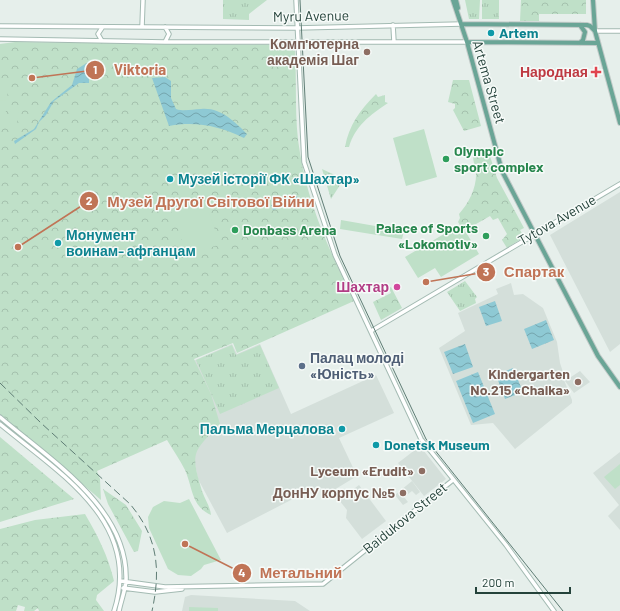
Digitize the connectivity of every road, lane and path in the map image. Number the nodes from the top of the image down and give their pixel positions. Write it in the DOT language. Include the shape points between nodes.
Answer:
graph roads {
  1 [pos="143,0"];
  2 [pos="296,0"];
  3 [pos="452,0"];
  4 [pos="456,0"];
  5 [pos="593,0"];
  6 [pos="459,16"];
  7 [pos="461,24"];
  8 [pos="393,25"];
  9 [pos="580,25"];
  10 [pos="0,26"];
  11 [pos="103,27"];
  12 [pos="142,27"];
  13 [pos="165,27"];
  14 [pos="297,28"];
  15 [pos="595,31"];
  16 [pos="620,31"];
  17 [pos="0,40"];
  18 [pos="102,41"];
  19 [pos="165,42"];
  20 [pos="298,42"];
  21 [pos="394,42"];
  22 [pos="467,42"];
  23 [pos="580,43"];
  24 [pos="598,43"];
  25 [pos="620,123"];
  26 [pos="620,184"];
  27 [pos="535,233"];
  28 [pos="371,331"];
  29 [pos="620,387"];
  30 [pos="0,417"];
  31 [pos="0,424"];
  32 [pos="453,480"];
  33 [pos="121,581"];
  34 [pos="126,582"];
  35 [pos="199,587"];
  36 [pos="120,588"];
  37 [pos="125,588"];
  38 [pos="114,611"];
  39 [pos="119,611"];
  40 [pos="554,611"];
  1 -- 12 [label="main road"];
  2 -- 14 [label="main road"];
  3 -- 6 [label="main road, Artema Street"];
  4 -- 6 [label="main road, Artema Street"];
  5 -- 15 [label="main road"];
  6 -- 7 [label="main road, Artema Street"];
  7 -- 8 [label="main road, Myru Avenue"];
  7 -- 9 [label="main road, Myru Avenue"];
  7 -- 22 [label="main road, Artema Street"];
  8 -- 14 [label="main road, Myru Avenue"];
  8 -- 21 [label="main road"];
  9 -- 15 [label="main road, Myru Avenue" via="590,26"];
  9 -- 23 [label="main road" via="585,32"];
  10 -- 11 [label="main road, Myru Avenue"];
  11 -- 12 [label="main road, Myru Avenue"];
  11 -- 18 [label="main road" via="98,34"];
  12 -- 13 [label="main road, Myru Avenue"];
  13 -- 14 [label="main road, Myru Avenue"];
  13 -- 19 [label="main road" via="169,34"];
  14 -- 20 [label="main road"];
  15 -- 16 [label="main road, Myru Avenue"];
  15 -- 24 [label="main road"];
  17 -- 18 [label="main road, Myru Avenue"];
  18 -- 19 [label="main road, Myru Avenue"];
  19 -- 20 [label="main road, Myru Avenue"];
  20 -- 21 [label="main road, Myru Avenue"];
  20 -- 28 [label="main road" via="304,162 335,255"];
  21 -- 22 [label="main road, Myru Avenue"];
  22 -- 23 [label="main road, Myru Avenue"];
  22 -- 27 [label="main road, Artema Street" via="502,171"];
  23 -- 24 [label="main road, Myru Avenue"];
  24 -- 25 [label="main road"];
  26 -- 27 [label="main road, Tytova Avenue"];
  27 -- 28 [label="main road, Tytova Avenue"];
  27 -- 29 [label="main road, Artema Street" via="598,356"];
  28 -- 32 [label="main road" via="421,439"];
  30 -- 34 [label="main road" via="78,483 101,507 118,539 125,562"];
  31 -- 33 [label="main road" via="75,486 93,506 113,540 120,562"];
  32 -- 35 [label="main road, Baidukova Street" via="324,584"];
  32 -- 40 [label="main road" via="506,545"];
  33 -- 34 [label="main road"];
  33 -- 36 [label="main road"];
  34 -- 35 [label="main road" via="158,587"];
  34 -- 37 [label="main road"];
  35 -- 37 [label="main road" via="155,592"];
  36 -- 37 [label="main road"];
  36 -- 38 [label="main road"];
  37 -- 39 [label="main road"];
}
